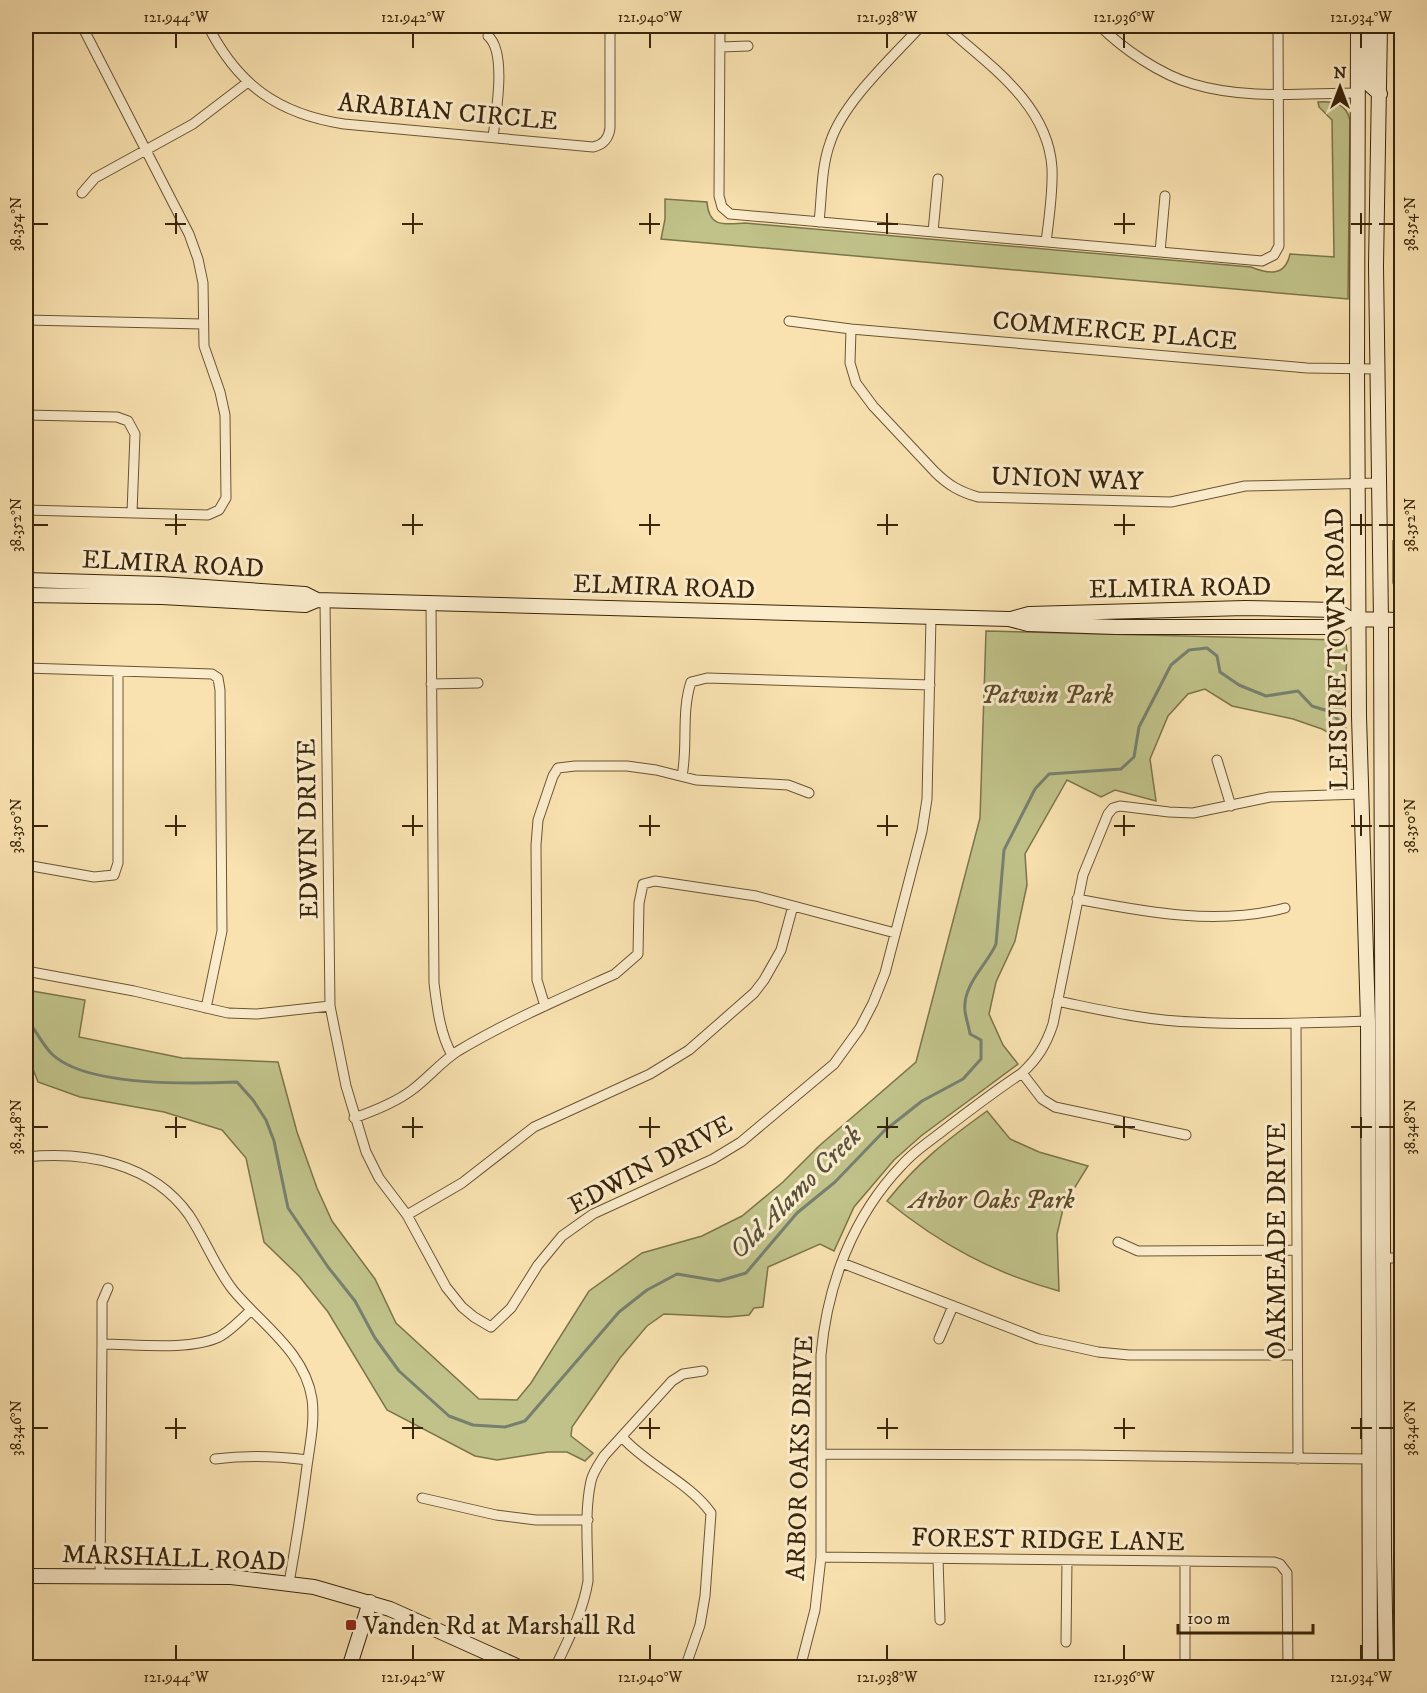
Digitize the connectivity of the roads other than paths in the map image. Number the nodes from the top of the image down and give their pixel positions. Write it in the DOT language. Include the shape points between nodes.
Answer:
graph roads {
  1 [pos="82,26"];
  2 [pos="208,26"];
  3 [pos="610,26"];
  4 [pos="720,26"];
  5 [pos="921,26"];
  6 [pos="945,26"];
  7 [pos="1100,26"];
  8 [pos="1278,26"];
  9 [pos="1358,26"];
  10 [pos="1367,26"];
  11 [pos="1380,26"];
  12 [pos="488,36"];
  13 [pos="721,46"];
  14 [pos="748,46"];
  15 [pos="248,82"];
  16 [pos="1278,93"];
  17 [pos="1359,93"];
  18 [pos="1380,94"];
  19 [pos="494,137"];
  20 [pos="1379,138"];
  21 [pos="145,150"];
  22 [pos="938,179"];
  23 [pos="82,193"];
  24 [pos="1165,196"];
  25 [pos="819,222"];
  26 [pos="933,232"];
  27 [pos="1046,242"];
  28 [pos="1160,252"];
  29 [pos="26,320"];
  30 [pos="789,321"];
  31 [pos="203,324"];
  32 [pos="851,329"];
  33 [pos="1357,369"];
  34 [pos="1376,369"];
  35 [pos="26,415"];
  36 [pos="1358,483"];
  37 [pos="1379,483"];
  38 [pos="26,510"];
  39 [pos="132,513"];
  40 [pos="26,580"];
  41 [pos="26,595"];
  42 [pos="321,601"];
  43 [pos="431,604"];
  44 [pos="931,617"];
  45 [pos="1354,619"];
  46 [pos="1381,620"];
  47 [pos="1401,620"];
  48 [pos="26,668"];
  49 [pos="118,671"];
  50 [pos="478,683"];
  51 [pos="431,684"];
  52 [pos="930,685"];
  53 [pos="1217,760"];
  54 [pos="682,776"];
  55 [pos="809,793"];
  56 [pos="1361,794"];
  57 [pos="1231,806"];
  58 [pos="26,864"];
  59 [pos="1077,899"];
  60 [pos="794,906"];
  61 [pos="1285,908"];
  62 [pos="895,933"];
  63 [pos="26,971"];
  64 [pos="1057,1001"];
  65 [pos="330,1006"];
  66 [pos="545,1006"];
  67 [pos="206,1008"];
  68 [pos="1368,1021"];
  69 [pos="1296,1023"];
  70 [pos="452,1055"];
  71 [pos="1383,1062"];
  72 [pos="1022,1073"];
  73 [pos="354,1118"];
  74 [pos="1186,1135"];
  75 [pos="1368,1146"];
  76 [pos="26,1157"];
  77 [pos="407,1215"];
  78 [pos="1118,1242"];
  79 [pos="1297,1250"];
  80 [pos="1385,1258"];
  81 [pos="1401,1258"];
  82 [pos="842,1263"];
  83 [pos="108,1288"];
  84 [pos="952,1306"];
  85 [pos="251,1310"];
  86 [pos="939,1339"];
  87 [pos="102,1344"];
  88 [pos="1297,1355"];
  89 [pos="703,1371"];
  90 [pos="623,1438"];
  91 [pos="821,1454"];
  92 [pos="215,1459"];
  93 [pos="1298,1459"];
  94 [pos="1369,1459"];
  95 [pos="308,1460"];
  96 [pos="422,1498"];
  97 [pos="588,1520"];
  98 [pos="1384,1556"];
  99 [pos="821,1557"];
  100 [pos="938,1559"];
  101 [pos="1067,1561"];
  102 [pos="1185,1562"];
  103 [pos="26,1576"];
  104 [pos="100,1576"];
  105 [pos="289,1583"];
  106 [pos="370,1602"];
  107 [pos="940,1620"];
  108 [pos="1066,1642"];
  109 [pos="349,1668"];
  110 [pos="521,1668"];
  111 [pos="555,1668"];
  112 [pos="685,1668"];
  113 [pos="801,1668"];
  114 [pos="1185,1668"];
  115 [pos="1288,1668"];
  116 [pos="1370,1668"];
  117 [pos="1386,1668"];
  1 -- 21 [label="street"];
  2 -- 15 [label="street, ARABIAN CIRCLE"];
  3 -- 19 [label="street, ARABIAN CIRCLE" via="610,128 603,143 593,147"];
  4 -- 13 [label="street"];
  5 -- 25 [label="street" via="862,91 836,127 825,162"];
  6 -- 27 [label="street" via="1019,93 1037,117 1052,168"];
  7 -- 16 [label="street" via="1143,61 1191,84 1238,93"];
  8 -- 16 [label="street"];
  9 -- 17 [label="main road, LEISURE TOWN ROAD"];
  10 -- 18 [label="main road" via="1369,84"];
  11 -- 18 [label="main road, LEISURE TOWN ROAD"];
  12 -- 19 [label="street" via="494,41 498,62"];
  13 -- 14 [label="street"];
  13 -- 25 [label="street" via="722,207 735,215"];
  15 -- 19 [label="street, ARABIAN CIRCLE" via="280,105 324,121"];
  15 -- 21 [label="street" via="193,124"];
  16 -- 17 [label="street"];
  16 -- 28 [label="street" via="1276,253 1262,261"];
  17 -- 20 [label="main road" via="1370,101 1370,129"];
  17 -- 33 [label="main road, LEISURE TOWN ROAD"];
  18 -- 20 [label="main road, LEISURE TOWN ROAD"];
  20 -- 34 [label="main road, LEISURE TOWN ROAD"];
  21 -- 23 [label="street" via="95,178"];
  21 -- 31 [label="street" via="194,248 203,284"];
  22 -- 26 [label="street"];
  24 -- 28 [label="street"];
  25 -- 26 [label="street"];
  26 -- 27 [label="street"];
  27 -- 28 [label="street"];
  29 -- 31 [label="street"];
  30 -- 32 [label="street, COMMERCE PLACE"];
  31 -- 39 [label="street" via="204,346 223,404 225,502 208,515"];
  32 -- 33 [label="street, COMMERCE PLACE"];
  32 -- 36 [label="street, UNION WAY" via="851,373 863,394 935,472 965,494 1171,502 1245,486"];
  33 -- 34 [label="street, COMMERCE PLACE"];
  33 -- 36 [label="main road, LEISURE TOWN ROAD"];
  34 -- 37 [label="main road, LEISURE TOWN ROAD"];
  35 -- 39 [label="street" via="117,417 128,421 135,434"];
  36 -- 37 [label="street, UNION WAY"];
  36 -- 45 [label="main road, LEISURE TOWN ROAD"];
  37 -- 46 [label="main road, LEISURE TOWN ROAD"];
  38 -- 39 [label="street"];
  40 -- 42 [label="main road, ELMIRA ROAD" via="305,594"];
  41 -- 42 [label="main road, ELMIRA ROAD" via="305,605"];
  42 -- 43 [label="main road, ELMIRA ROAD"];
  42 -- 65 [label="street, EDWIN DRIVE"];
  43 -- 44 [label="main road, ELMIRA ROAD"];
  43 -- 51 [label="street"];
  44 -- 45 [label="main road, ELMIRA ROAD" via="1009,619 1029,614 1245,608 1336,610"];
  44 -- 52 [label="street, EDWIN DRIVE"];
  45 -- 46 [label="main road, ELMIRA ROAD"];
  45 -- 56 [label="main road, LEISURE TOWN ROAD"];
  46 -- 47 [label="main road, ELMIRA ROAD"];
  46 -- 71 [label="main road, LEISURE TOWN ROAD"];
  48 -- 49 [label="street"];
  49 -- 58 [label="street" via="118,862 114,875 94,877"];
  49 -- 67 [label="street" via="212,674 218,678 222,931"];
  50 -- 51 [label="street"];
  51 -- 70 [label="street" via="434,983"];
  52 -- 54 [label="street" via="707,678 691,682"];
  52 -- 62 [label="street, EDWIN DRIVE" via="927,799"];
  53 -- 57 [label="street"];
  54 -- 55 [label="street" via="712,782 788,785"];
  54 -- 66 [label="street" via="627,766 563,766 555,772 538,820 536,845 537,980"];
  56 -- 57 [label="street, ARBOR OAKS DRIVE" via="1279,796"];
  56 -- 68 [label="main road, LEISURE TOWN ROAD"];
  57 -- 59 [label="street, ARBOR OAKS DRIVE" via="1181,813 1113,808 1096,839"];
  59 -- 61 [label="street" via="1191,916 1220,917"];
  59 -- 64 [label="street, ARBOR OAKS DRIVE"];
  60 -- 62 [label="street"];
  60 -- 66 [label="street" via="756,896 655,881 643,884 638,954 615,974"];
  60 -- 77 [label="street" via="781,951 764,980 688,1050 650,1074 534,1127 462,1183"];
  62 -- 77 [label="street, EDWIN DRIVE" via="873,1003 834,1064 741,1142 713,1159 593,1214 562,1236 511,1308 491,1327 462,1307 446,1287"];
  63 -- 67 [label="street"];
  64 -- 69 [label="street" via="1192,1022"];
  64 -- 72 [label="street, ARBOR OAKS DRIVE" via="1047,1042"];
  65 -- 67 [label="street" via="251,1014"];
  65 -- 73 [label="street, EDWIN DRIVE"];
  66 -- 70 [label="street"];
  68 -- 69 [label="street"];
  68 -- 71 [label="main road"];
  68 -- 75 [label="main road, LEISURE TOWN ROAD"];
  69 -- 79 [label="street, OAKMEADE DRIVE"];
  70 -- 73 [label="street" via="411,1091"];
  71 -- 80 [label="main road, LEISURE TOWN ROAD"];
  72 -- 74 [label="street" via="1042,1099 1055,1107"];
  72 -- 82 [label="street, ARBOR OAKS DRIVE" via="924,1144 903,1164 879,1191 856,1229"];
  73 -- 77 [label="street, EDWIN DRIVE" via="379,1178"];
  75 -- 80 [label="main road" via="1377,1248"];
  75 -- 94 [label="main road, LEISURE TOWN ROAD"];
  76 -- 85 [label="street" via="98,1159 121,1165 155,1183 186,1212 232,1288"];
  78 -- 79 [label="street" via="1138,1251"];
  79 -- 88 [label="street, OAKMEADE DRIVE"];
  80 -- 81 [label="street"];
  80 -- 98 [label="main road, LEISURE TOWN ROAD"];
  82 -- 84 [label="street"];
  82 -- 91 [label="street, ARBOR OAKS DRIVE" via="823,1327"];
  83 -- 87 [label="street" via="102,1302"];
  84 -- 86 [label="street"];
  84 -- 88 [label="street" via="1039,1339 1098,1352"];
  85 -- 87 [label="street" via="219,1336 203,1342"];
  85 -- 95 [label="street" via="294,1355 305,1376 313,1417"];
  87 -- 104 [label="street"];
  88 -- 93 [label="street, OAKMEADE DRIVE"];
  89 -- 90 [label="street" via="683,1374 672,1381"];
  90 -- 97 [label="street" via="595,1470"];
  90 -- 112 [label="street" via="673,1477 711,1514 704,1605"];
  91 -- 93 [label="street"];
  91 -- 99 [label="street, ARBOR OAKS DRIVE"];
  92 -- 95 [label="street" via="272,1456"];
  93 -- 94 [label="street"];
  94 -- 98 [label="main road" via="1379,1481"];
  94 -- 116 [label="main road, LEISURE TOWN ROAD"];
  95 -- 105 [label="street"];
  96 -- 97 [label="street" via="496,1515"];
  97 -- 111 [label="street" via="586,1594"];
  98 -- 117 [label="main road, LEISURE TOWN ROAD"];
  99 -- 100 [label="street, FOREST RIDGE LANE"];
  99 -- 113 [label="street, ARBOR OAKS DRIVE"];
  100 -- 101 [label="street, FOREST RIDGE LANE"];
  100 -- 107 [label="street"];
  101 -- 102 [label="street, FOREST RIDGE LANE"];
  101 -- 108 [label="street"];
  102 -- 114 [label="street"];
  102 -- 115 [label="street, FOREST RIDGE LANE" via="1280,1564 1287,1573"];
  103 -- 104 [label="main road, MARSHALL ROAD"];
  104 -- 105 [label="main road, MARSHALL ROAD" via="231,1577"];
  105 -- 106 [label="main road, MARSHALL ROAD"];
  106 -- 109 [label="main road"];
  106 -- 110 [label="main road, MARSHALL ROAD"];
}
